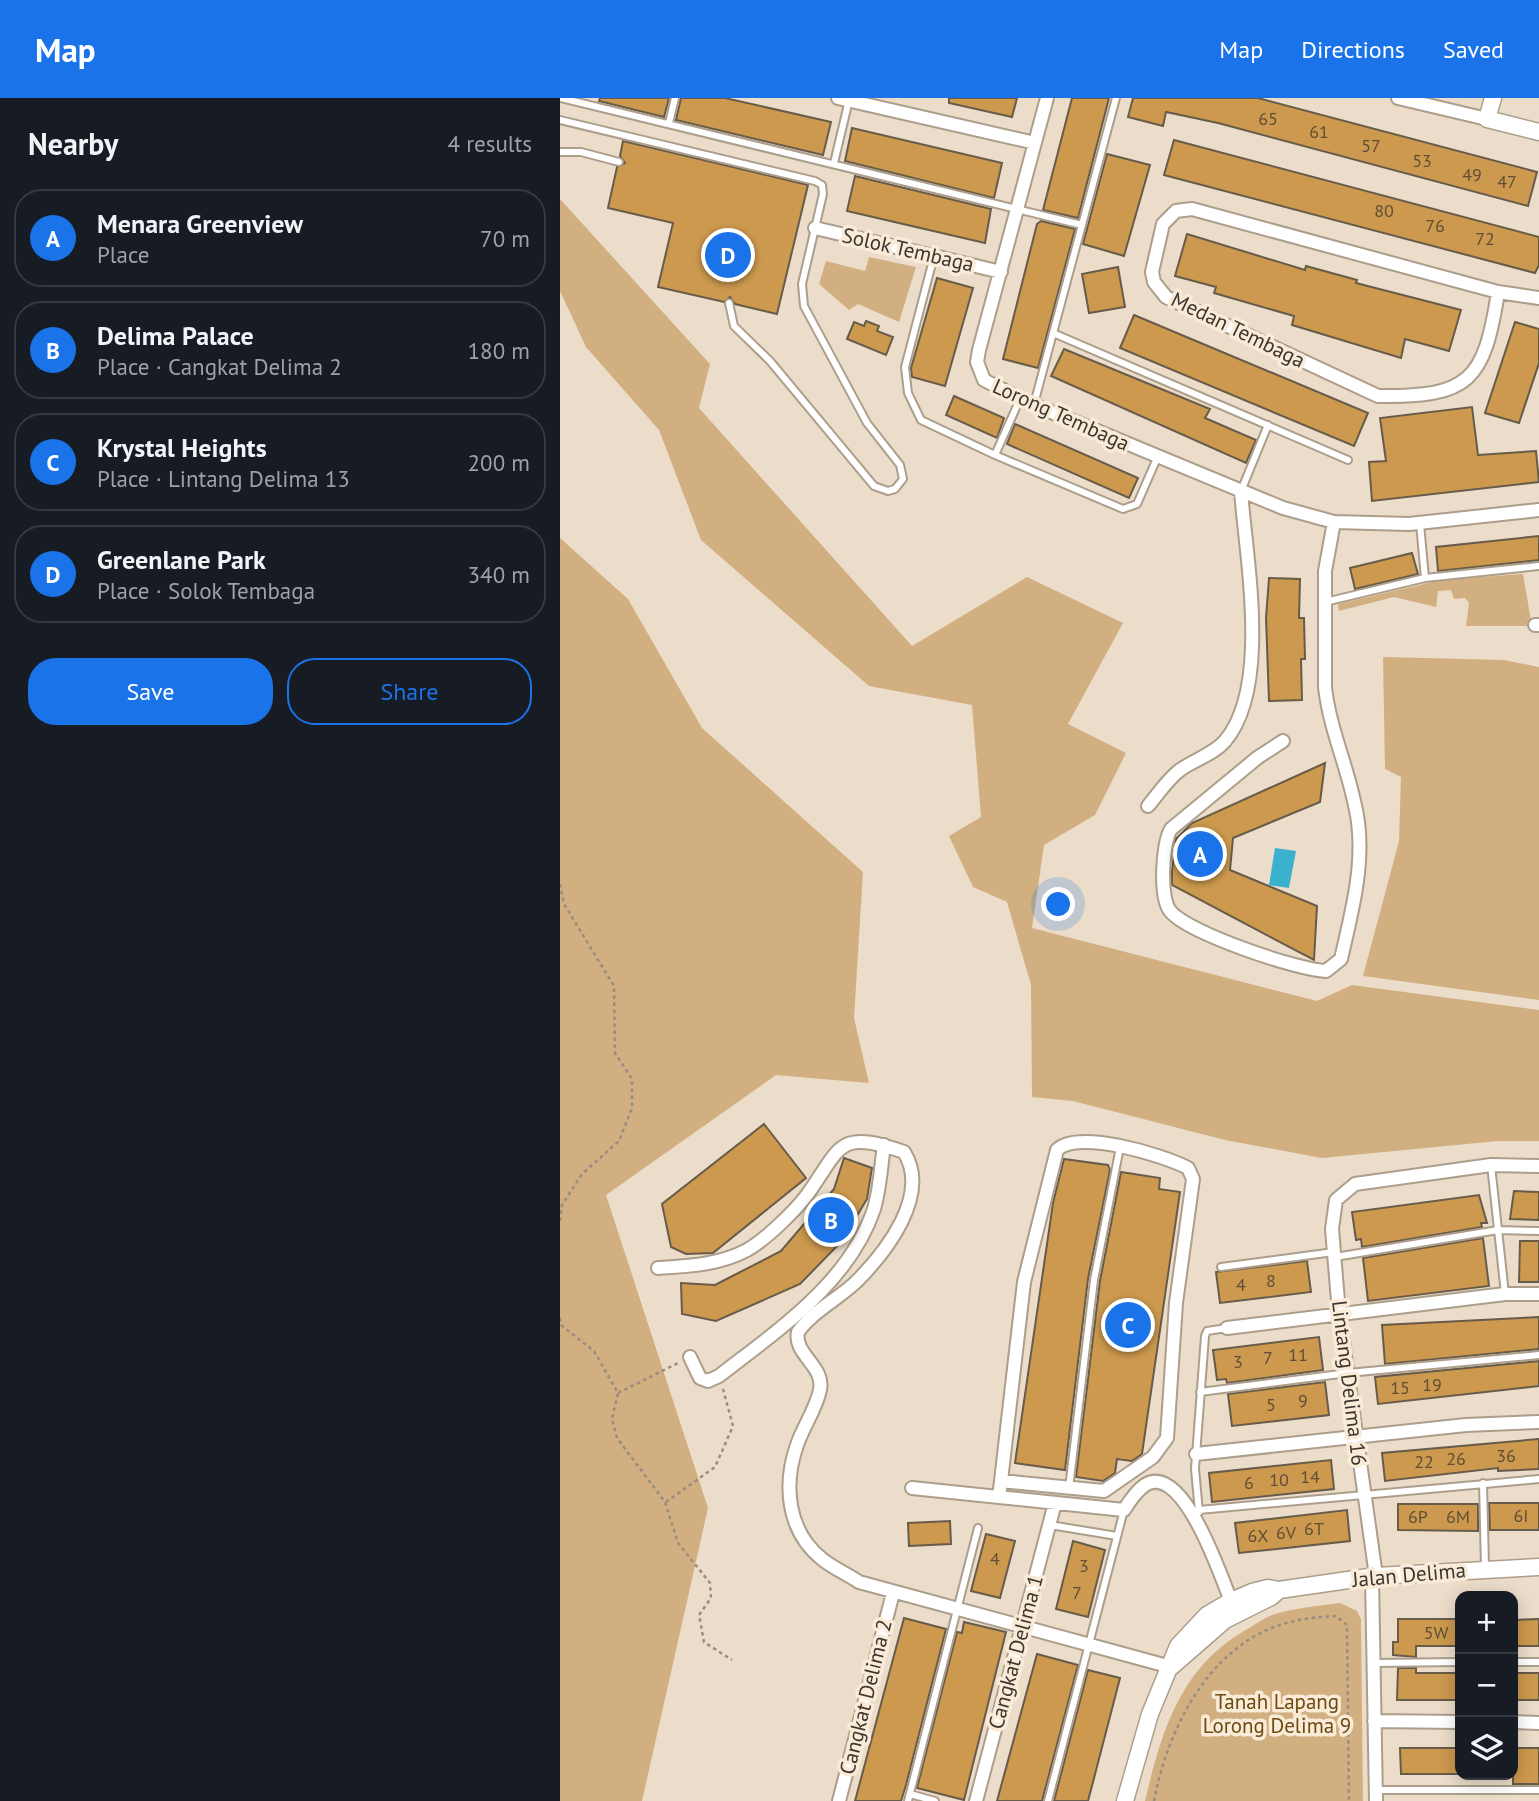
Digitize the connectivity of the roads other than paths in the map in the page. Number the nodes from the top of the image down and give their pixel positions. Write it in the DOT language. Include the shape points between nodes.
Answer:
graph roads {
  1 [pos="561,98"];
  2 [pos="675,98"];
  3 [pos="1047,98"];
  4 [pos="1116,98"];
  5 [pos="1398,98"];
  6 [pos="1493,98"];
  7 [pos="846,99"];
  8 [pos="1413,100"];
  9 [pos="1488,119"];
  10 [pos="560,120"];
  11 [pos="669,123"];
  12 [pos="1539,132"];
  13 [pos="1035,143"];
  14 [pos="560,152"];
  15 [pos="619,162"];
  16 [pos="834,163"];
  17 [pos="1017,209"];
  18 [pos="1082,225"];
  19 [pos="815,228"];
  20 [pos="934,256"];
  21 [pos="1000,272"];
  22 [pos="1498,292"];
  23 [pos="1539,298"];
  24 [pos="729,303"];
  25 [pos="1053,333"];
  26 [pos="1020,399"];
  27 [pos="1034,405"];
  28 [pos="1268,425"];
  29 [pos="995,455"];
  30 [pos="1158,456"];
  31 [pos="1348,460"];
  32 [pos="1241,491"];
  33 [pos="1539,510"];
  34 [pos="1334,522"];
  35 [pos="1420,524"];
  36 [pos="1539,566"];
  37 [pos="1425,579"];
  38 [pos="1325,602"];
  39 [pos="1283,741"];
  40 [pos="1148,806"];
  41 [pos="884,1145"];
  42 [pos="1121,1147"];
  43 [pos="1492,1165"];
  44 [pos="1539,1166"];
  45 [pos="1498,1230"];
  46 [pos="1539,1231"];
  47 [pos="1334,1254"];
  48 [pos="1221,1267"];
  49 [pos="658,1268"];
  50 [pos="1505,1294"];
  51 [pos="1539,1294"];
  52 [pos="1339,1313"];
  53 [pos="1227,1328"];
  54 [pos="1539,1355"];
  55 [pos="690,1357"];
  56 [pos="1348,1373"];
  57 [pos="1200,1392"];
  58 [pos="1539,1422"];
  59 [pos="1357,1438"];
  60 [pos="1196,1454"];
  61 [pos="1539,1479"];
  62 [pos="1000,1481"];
  63 [pos="1483,1483"];
  64 [pos="912,1488"];
  65 [pos="1069,1488"];
  66 [pos="1364,1493"];
  67 [pos="999,1497"];
  68 [pos="1055,1503"];
  69 [pos="1124,1510"];
  70 [pos="1199,1510"];
  71 [pos="1049,1525"];
  72 [pos="978,1528"];
  73 [pos="1202,1530"];
  74 [pos="1117,1536"];
  75 [pos="1539,1567"];
  76 [pos="1485,1568"];
  77 [pos="1374,1577"];
  78 [pos="1279,1590"];
  79 [pos="893,1593"];
  80 [pos="1231,1601"];
  81 [pos="959,1611"];
  82 [pos="1022,1629"];
  83 [pos="1088,1645"];
  84 [pos="1455,1662"];
  85 [pos="1518,1662"];
  86 [pos="1539,1662"];
  87 [pos="1373,1663"];
  88 [pos="1171,1667"];
  89 [pos="1374,1721"];
  90 [pos="1455,1722"];
  91 [pos="1518,1722"];
  92 [pos="1539,1723"];
  93 [pos="1539,1790"];
  94 [pos="1376,1796"];
  95 [pos="909,1797"];
  96 [pos="839,1801"];
  97 [pos="935,1801"];
  98 [pos="976,1801"];
  99 [pos="1048,1801"];
  100 [pos="1125,1801"];
  1 -- 11 [label="lane"];
  2 -- 11 [label="lane"];
  3 -- 13 [label="street, Lorong Tembaga"];
  4 -- 18 [label="lane"];
  5 -- 8 [label="street"];
  6 -- 9 [label="street"];
  7 -- 13 [label="street"];
  7 -- 16 [label="lane"];
  8 -- 9 [label="street"];
  9 -- 12 [label="street"];
  10 -- 19 [label="lane" via="815,181 822,185 823,194"];
  11 -- 16 [label="lane"];
  13 -- 17 [label="street, Lorong Tembaga"];
  14 -- 15 [label="lane" via="581,152"];
  16 -- 17 [label="lane"];
  17 -- 18 [label="lane"];
  17 -- 21 [label="street, Lorong Tembaga"];
  18 -- 25 [label="lane"];
  19 -- 20 [label="street, Solok Tembaga"];
  19 -- 24 [label="lane" via="802,284 804,306 867,423 900,465 903,479 895,489 879,490 868,480 771,361 734,326"];
  20 -- 21 [label="street, Solok Tembaga"];
  20 -- 29 [label="lane" via="905,367 908,393 922,420"];
  21 -- 26 [label="street, Lorong Tembaga" via="977,362 984,380"];
  22 -- 22 [label="street, Medan Tembaga" via="1192,209 1176,211 1163,224 1152,272 1166,297 1378,396 1412,397 1461,385 1476,371"];
  22 -- 23 [label="street, Medan Tembaga"];
  25 -- 27 [label="lane"];
  25 -- 28 [label="lane"];
  26 -- 27 [label="street, Lorong Tembaga"];
  26 -- 29 [label="lane"];
  27 -- 30 [label="street, Lorong Tembaga"];
  28 -- 31 [label="lane"];
  28 -- 32 [label="lane"];
  29 -- 30 [label="lane" via="1123,509 1137,504"];
  30 -- 32 [label="street, Lorong Tembaga"];
  32 -- 34 [label="street, Lorong Tembaga"];
  32 -- 40 [label="street" via="1253,620 1245,704 1238,724 1223,744 1178,771"];
  33 -- 35 [label="street"];
  34 -- 35 [label="street"];
  34 -- 38 [label="street" via="1326,553"];
  35 -- 37 [label="lane"];
  36 -- 37 [label="lane"];
  37 -- 38 [label="lane"];
  38 -- 39 [label="street" via="1327,704 1356,809 1360,847 1341,960 1325,971 1296,966 1192,928 1171,912 1164,899 1171,829"];
  41 -- 49 [label="street" via="857,1142 835,1151 799,1204 748,1250 715,1263"];
  41 -- 55 [label="street" via="874,1208 859,1243 820,1292 719,1376 708,1381 701,1378"];
  41 -- 79 [label="street, Cangkat Delima 2" via="904,1152 910,1161 911,1195 874,1261 801,1328 797,1338 820,1378 820,1391 797,1444 788,1495 802,1536 821,1558 859,1582"];
  42 -- 62 [label="street" via="1079,1140 1063,1144 1054,1158 1024,1282"];
  42 -- 65 [label="lane" via="1094,1280"];
  42 -- 65 [label="street" via="1182,1165 1193,1179 1176,1303 1167,1438 1153,1457 1113,1487 1098,1491"];
  43 -- 44 [label="street"];
  43 -- 45 [label="lane"];
  43 -- 47 [label="street, Lintang Delima 16" via="1355,1184 1342,1192 1332,1212"];
  45 -- 46 [label="lane"];
  45 -- 47 [label="lane"];
  45 -- 50 [label="lane"];
  47 -- 48 [label="lane"];
  47 -- 52 [label="street, Lintang Delima 16"];
  50 -- 51 [label="street"];
  50 -- 52 [label="street"];
  52 -- 53 [label="street"];
  52 -- 56 [label="street, Lintang Delima 16"];
  53 -- 57 [label="lane" via="1206,1334"];
  54 -- 56 [label="lane"];
  56 -- 57 [label="lane"];
  56 -- 59 [label="street, Lintang Delima 16"];
  57 -- 60 [label="lane"];
  58 -- 59 [label="street" via="1466,1424"];
  59 -- 60 [label="street"];
  59 -- 66 [label="street, Lintang Delima 16"];
  60 -- 70 [label="lane"];
  61 -- 63 [label="lane"];
  62 -- 65 [label="street"];
  62 -- 67 [label="street"];
  63 -- 66 [label="lane"];
  63 -- 76 [label="lane"];
  64 -- 67 [label="street"];
  66 -- 70 [label="lane"];
  66 -- 77 [label="street, Lintang Delima 16"];
  67 -- 68 [label="street"];
  68 -- 69 [label="street"];
  68 -- 71 [label="street, Cangkat Delima 1"];
  69 -- 73 [label="street" via="1145,1485 1162,1482 1178,1493"];
  69 -- 74 [label="lane"];
  70 -- 73 [label="lane"];
  71 -- 74 [label="lane"];
  71 -- 82 [label="street, Cangkat Delima 1"];
  72 -- 81 [label="lane"];
  73 -- 80 [label="street"];
  74 -- 83 [label="lane"];
  75 -- 76 [label="street, Jalan Delima"];
  76 -- 77 [label="street, Jalan Delima"];
  77 -- 78 [label="street, Jalan Delima"];
  77 -- 87 [label="street, Lintang Delima 16"];
  78 -- 80 [label="street, Jalan Delima" via="1268,1588"];
  78 -- 88 [label="street, Jalan Delima" via="1225,1620"];
  79 -- 81 [label="street, Cangkat Delima 2"];
  79 -- 96 [label="street, Cangkat Delima 2"];
  80 -- 88 [label="street, Jalan Delima" via="1193,1628 1178,1646"];
  81 -- 82 [label="street, Cangkat Delima 2"];
  81 -- 95 [label="lane"];
  82 -- 83 [label="street, Cangkat Delima 2"];
  82 -- 98 [label="street, Cangkat Delima 1"];
  83 -- 88 [label="street, Cangkat Delima 2"];
  83 -- 99 [label="lane"];
  84 -- 87 [label="lane"];
  85 -- 86 [label="lane"];
  87 -- 89 [label="street, Lintang Delima 16"];
  88 -- 100 [label="street, Jalan Delima" via="1150,1714"];
  89 -- 90 [label="street"];
  89 -- 94 [label="street, Lintang Delima 16"];
  91 -- 92 [label="street"];
  93 -- 94 [label="lane"];
  95 -- 97 [label="lane"];
}
